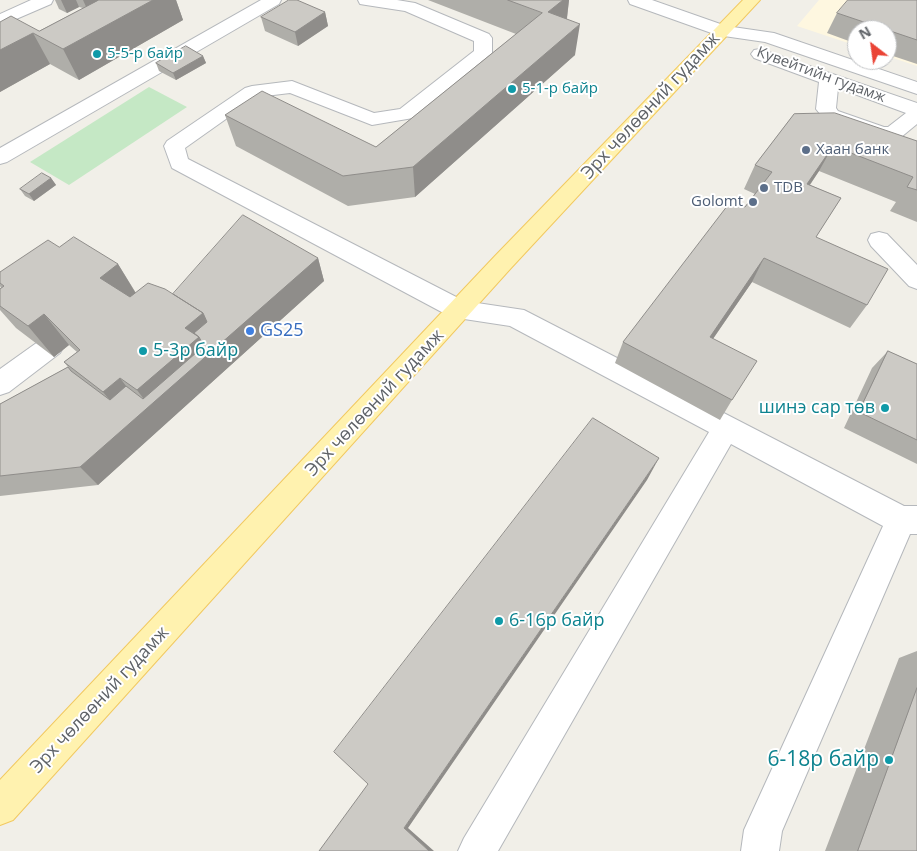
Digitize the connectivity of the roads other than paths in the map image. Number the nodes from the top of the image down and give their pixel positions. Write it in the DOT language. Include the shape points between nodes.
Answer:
graph roads {
  1 [pos="45,0"];
  2 [pos="274,0"];
  3 [pos="366,0"];
  4 [pos="636,0"];
  5 [pos="752,0"];
  6 [pos="0,21"];
  7 [pos="723,31"];
  8 [pos="829,79"];
  9 [pos="917,88"];
  10 [pos="917,112"];
  11 [pos="0,157"];
  12 [pos="879,240"];
  13 [pos="917,280"];
  14 [pos="460,310"];
  15 [pos="51,346"];
  16 [pos="0,384"];
  17 [pos="726,428"];
  18 [pos="909,520"];
  19 [pos="0,807"];
  20 [pos="477,851"];
  21 [pos="760,851"];
  1 -- 6 [label="street"];
  2 -- 11 [label="street"];
  3 -- 14 [label="street" via="408,8 483,38 484,53 406,114 372,119 292,87 252,92 174,146 179,162"];
  4 -- 7 [label="street"];
  5 -- 7 [label="main road, Эрх чөлөөний гудамж"];
  7 -- 8 [label="street, Кувейтийн гудамж" via="756,53"];
  7 -- 9 [label="street, Кувейтийн гудамж" via="768,37"];
  7 -- 14 [label="main road, Эрх чөлөөний гудамж"];
  8 -- 10 [label="street, Кувейтийн гудамж"];
  8 -- 10 [label="street" via="826,109 831,114 882,133 893,133"];
  12 -- 13 [label="street"];
  14 -- 17 [label="street" via="514,317"];
  14 -- 19 [label="main road, Эрх чөлөөний гудамж"];
  15 -- 16 [label="street"];
  17 -- 18 [label="street"];
  17 -- 20 [label="street"];
  18 -- 21 [label="street" via="763,830"];
}
